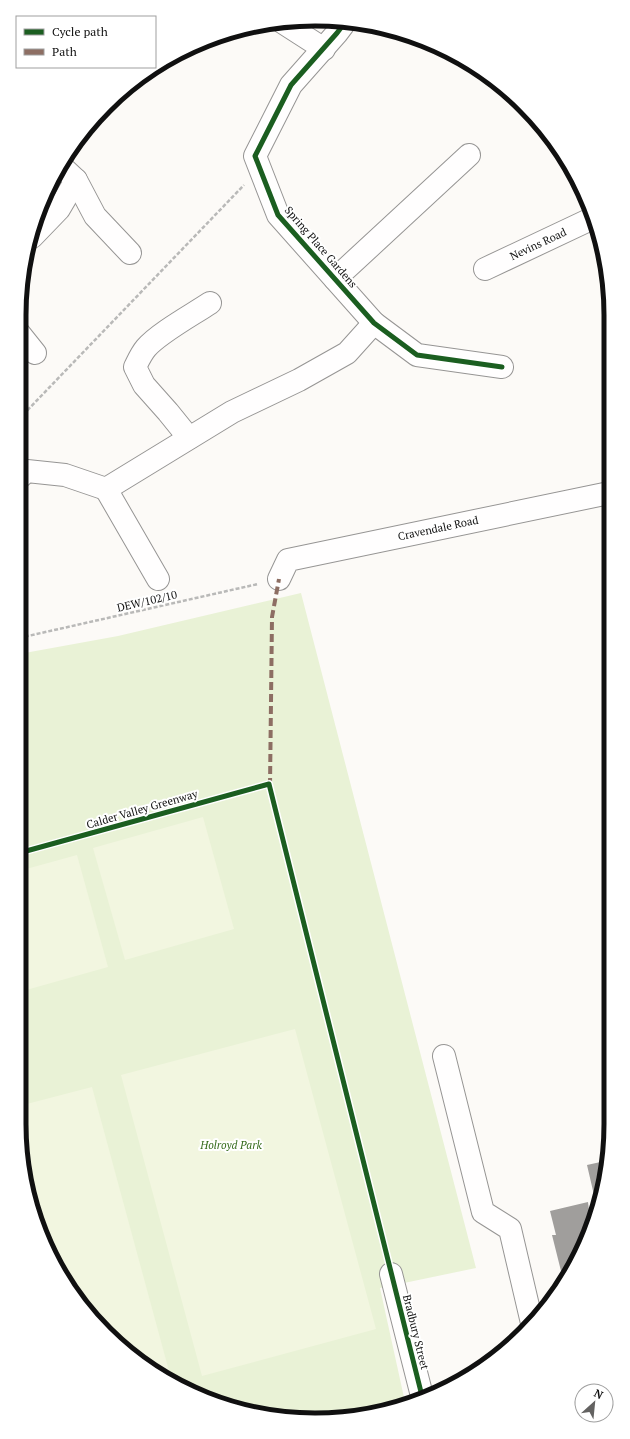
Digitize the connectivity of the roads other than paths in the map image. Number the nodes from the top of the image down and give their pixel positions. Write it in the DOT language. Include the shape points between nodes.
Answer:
graph roads {
  1 [pos="290,27"];
  2 [pos="341,27"];
  3 [pos="324,49"];
  4 [pos="469,155"];
  5 [pos="65,170"];
  6 [pos="76,180"];
  7 [pos="588,220"];
  8 [pos="39,229"];
  9 [pos="130,253"];
  10 [pos="485,269"];
  11 [pos="335,279"];
  12 [pos="210,303"];
  13 [pos="374,323"];
  14 [pos="26,342"];
  15 [pos="35,353"];
  16 [pos="502,368"];
  17 [pos="189,438"];
  18 [pos="26,473"];
  19 [pos="106,489"];
  20 [pos="604,494"];
  21 [pos="158,579"];
  22 [pos="279,579"];
  23 [pos="444,1056"];
  24 [pos="391,1274"];
  25 [pos="530,1317"];
  26 [pos="421,1393"];
  1 -- 3 [label="street"];
  2 -- 3 [label="street, Spring Place Gardens"];
  3 -- 11 [label="street, Spring Place Gardens" via="291,85 255,156 278,215"];
  4 -- 11 [label="street"];
  5 -- 6 [label="street"];
  6 -- 8 [label="street" via="60,209"];
  6 -- 9 [label="street" via="95,216"];
  7 -- 10 [label="street, Nevins Road"];
  11 -- 13 [label="street, Spring Place Gardens"];
  12 -- 17 [label="street" via="161,335 146,348 135,367 144,385"];
  13 -- 16 [label="street, Spring Place Gardens" via="417,355"];
  13 -- 17 [label="street" via="347,353 299,380 232,412"];
  14 -- 15 [label="street"];
  17 -- 19 [label="street"];
  18 -- 19 [label="street" via="65,475"];
  19 -- 21 [label="street"];
  20 -- 22 [label="street, Cravendale Road" via="288,560"];
  23 -- 25 [label="street" via="483,1212 510,1229"];
  24 -- 26 [label="street, Bradbury Street"];
}
